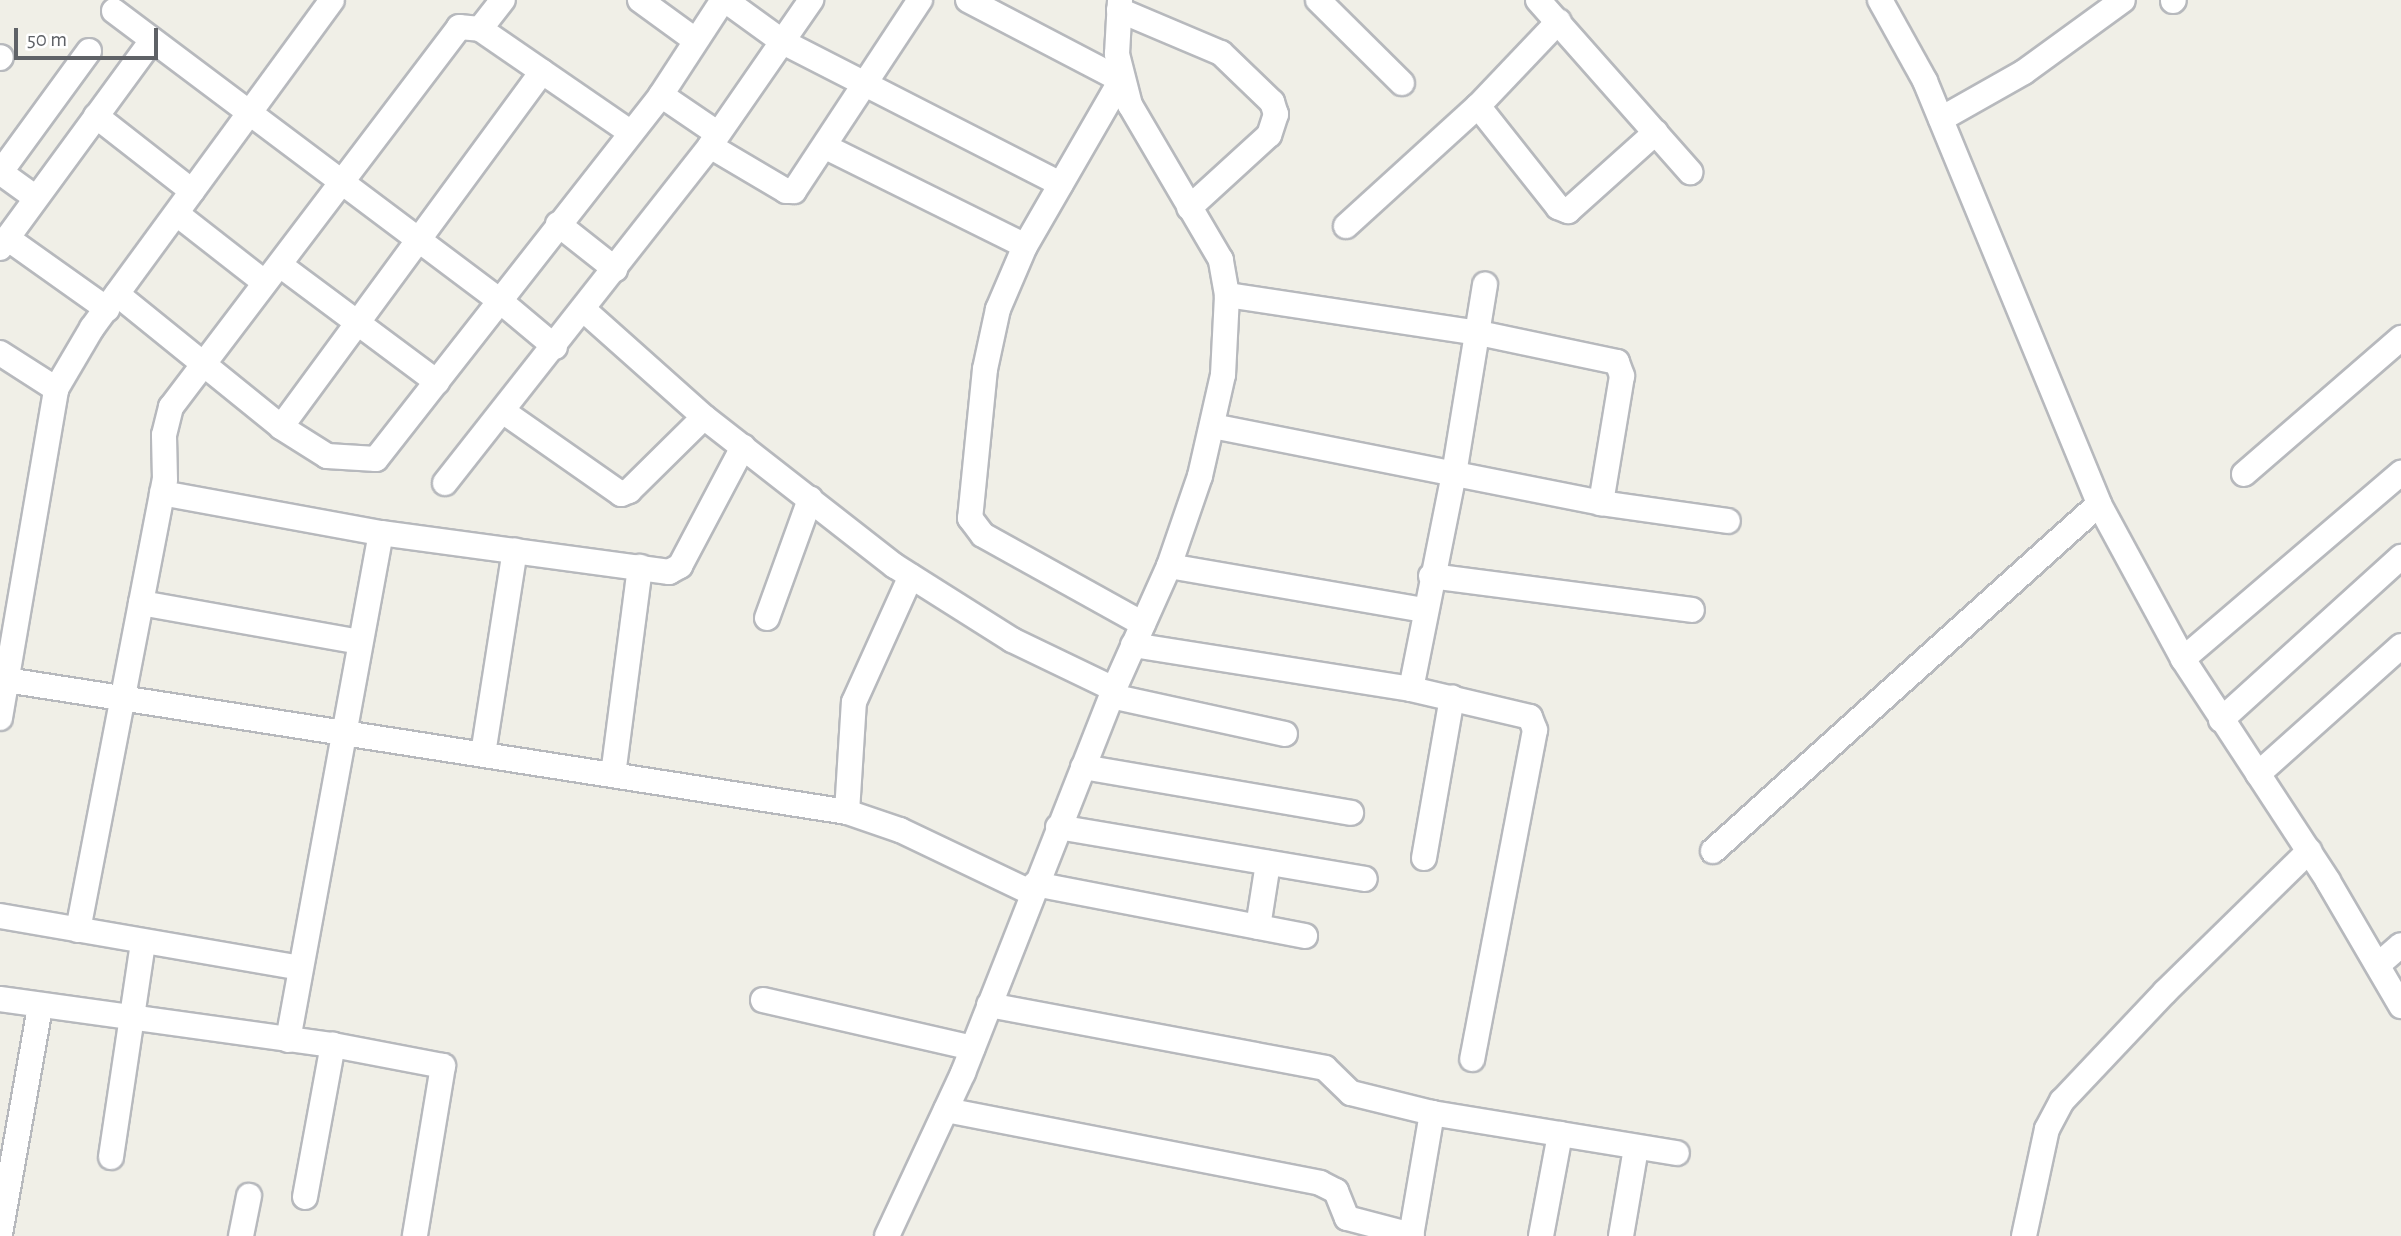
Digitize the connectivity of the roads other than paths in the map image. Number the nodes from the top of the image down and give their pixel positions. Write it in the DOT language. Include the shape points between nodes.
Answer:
graph roads {
  1 [pos="332,0"];
  2 [pos="640,0"];
  3 [pos="724,0"];
  4 [pos="811,0"];
  5 [pos="920,0"];
  6 [pos="968,0"];
  7 [pos="1318,0"];
  8 [pos="1538,0"];
  9 [pos="1880,0"];
  10 [pos="2123,0"];
  11 [pos="498,2"];
  12 [pos="1119,5"];
  13 [pos="114,11"];
  14 [pos="1559,21"];
  15 [pos="480,29"];
  16 [pos="695,40"];
  17 [pos="783,41"];
  18 [pos="151,42"];
  19 [pos="89,51"];
  20 [pos="542,72"];
  21 [pos="1121,80"];
  22 [pos="1402,83"];
  23 [pos="866,85"];
  24 [pos="661,95"];
  25 [pos="1478,106"];
  26 [pos="249,113"];
  27 [pos="96,116"];
  28 [pos="1941,119"];
  29 [pos="630,132"];
  30 [pos="1656,132"];
  31 [pos="714,140"];
  32 [pos="826,147"];
  33 [pos="1690,172"];
  34 [pos="0,173"];
  35 [pos="341,182"];
  36 [pos="1061,184"];
  37 [pos="192,191"];
  38 [pos="36,198"];
  39 [pos="1189,208"];
  40 [pos="177,214"];
  41 [pos="558,225"];
  42 [pos="1346,226"];
  43 [pos="416,238"];
  44 [pos="4,243"];
  45 [pos="1025,246"];
  46 [pos="615,268"];
  47 [pos="272,274"];
  48 [pos="1485,285"];
  49 [pos="1227,295"];
  50 [pos="499,300"];
  51 [pos="112,302"];
  52 [pos="584,310"];
  53 [pos="355,323"];
  54 [pos="1479,334"];
  55 [pos="2401,338"];
  56 [pos="555,347"];
  57 [pos="0,353"];
  58 [pos="203,363"];
  59 [pos="437,382"];
  60 [pos="56,388"];
  61 [pos="504,412"];
  62 [pos="704,417"];
  63 [pos="1213,426"];
  64 [pos="281,428"];
  65 [pos="743,447"];
  66 [pos="2401,473"];
  67 [pos="1454,474"];
  68 [pos="2244,474"];
  69 [pos="446,483"];
  70 [pos="162,493"];
  71 [pos="810,499"];
  72 [pos="1601,503"];
  73 [pos="2099,504"];
  74 [pos="1728,521"];
  75 [pos="381,533"];
  76 [pos="515,550"];
  77 [pos="2401,557"];
  78 [pos="1169,566"];
  79 [pos="640,567"];
  80 [pos="911,576"];
  81 [pos="1431,576"];
  82 [pos="141,603"];
  83 [pos="1425,610"];
  84 [pos="1692,610"];
  85 [pos="767,618"];
  86 [pos="1138,634"];
  87 [pos="360,642"];
  88 [pos="2401,646"];
  89 [pos="2183,659"];
  90 [pos="3,680"];
  91 [pos="1410,690"];
  92 [pos="1112,692"];
  93 [pos="1452,697"];
  94 [pos="122,701"];
  95 [pos="0,718"];
  96 [pos="2221,720"];
  97 [pos="343,733"];
  98 [pos="1285,734"];
  99 [pos="483,754"];
  100 [pos="1083,767"];
  101 [pos="2258,774"];
  102 [pos="613,775"];
  103 [pos="847,812"];
  104 [pos="1351,813"];
  105 [pos="1058,827"];
  106 [pos="1713,850"];
  107 [pos="2309,852"];
  108 [pos="1424,858"];
  109 [pos="1268,863"];
  110 [pos="1365,879"];
  111 [pos="1034,888"];
  112 [pos="0,916"];
  113 [pos="1258,927"];
  114 [pos="78,930"];
  115 [pos="1305,936"];
  116 [pos="143,942"];
  117 [pos="2401,945"];
  118 [pos="2378,965"];
  119 [pos="299,968"];
  120 [pos="0,999"];
  121 [pos="763,1000"];
  122 [pos="989,1005"];
  123 [pos="40,1006"];
  124 [pos="2401,1006"];
  125 [pos="130,1017"];
  126 [pos="288,1041"];
  127 [pos="333,1045"];
  128 [pos="973,1048"];
  129 [pos="1472,1059"];
  130 [pos="946,1110"];
  131 [pos="1432,1113"];
  132 [pos="1559,1135"];
  133 [pos="1636,1148"];
  134 [pos="7,1151"];
  135 [pos="1676,1153"];
  136 [pos="111,1157"];
  137 [pos="249,1196"];
  138 [pos="304,1197"];
  139 [pos="0,1234"];
  140 [pos="242,1236"];
  141 [pos="415,1236"];
  142 [pos="887,1236"];
  143 [pos="1411,1236"];
  144 [pos="1541,1236"];
  145 [pos="1621,1236"];
  146 [pos="2024,1236"];
  1 -- 26 [label="street"];
  2 -- 16 [label="street"];
  3 -- 16 [label="street"];
  3 -- 17 [label="street"];
  4 -- 17 [label="street"];
  5 -- 23 [label="street"];
  6 -- 21 [label="street"];
  7 -- 22 [label="street"];
  8 -- 14 [label="street"];
  9 -- 28 [label="street"];
  10 -- 28 [label="street" via="2024,72"];
  11 -- 15 [label="street"];
  12 -- 21 [label="street"];
  12 -- 39 [label="street" via="1221,53 1272,102 1276,114 1269,135"];
  13 -- 18 [label="street"];
  14 -- 25 [label="street"];
  14 -- 30 [label="street"];
  15 -- 20 [label="street"];
  15 -- 35 [label="street" via="464,25 453,31"];
  16 -- 24 [label="street"];
  17 -- 23 [label="street"];
  17 -- 31 [label="street"];
  18 -- 26 [label="street"];
  18 -- 27 [label="street"];
  19 -- 34 [label="street"];
  20 -- 29 [label="street"];
  20 -- 43 [label="street"];
  21 -- 36 [label="street"];
  21 -- 39 [label="street" via="1140,125"];
  23 -- 32 [label="street"];
  23 -- 36 [label="street"];
  24 -- 29 [label="street"];
  24 -- 31 [label="street"];
  25 -- 30 [label="street" via="1558,207 1568,211"];
  25 -- 42 [label="street"];
  26 -- 35 [label="street"];
  26 -- 37 [label="street"];
  27 -- 37 [label="street"];
  27 -- 38 [label="street"];
  28 -- 73 [label="street"];
  29 -- 41 [label="street"];
  30 -- 33 [label="street"];
  31 -- 32 [label="street" via="786,191 794,191"];
  31 -- 46 [label="street"];
  32 -- 45 [label="street"];
  34 -- 38 [label="street"];
  35 -- 43 [label="street"];
  35 -- 47 [label="street"];
  36 -- 45 [label="street"];
  37 -- 40 [label="street"];
  38 -- 44 [label="street"];
  39 -- 49 [label="street" via="1221,260"];
  40 -- 47 [label="street"];
  40 -- 51 [label="street"];
  41 -- 46 [label="street"];
  41 -- 50 [label="street"];
  43 -- 50 [label="street"];
  43 -- 53 [label="street"];
  44 -- 51 [label="street"];
  45 -- 86 [label="street" via="990,336 970,518 983,535"];
  46 -- 52 [label="street"];
  47 -- 53 [label="street"];
  47 -- 58 [label="street"];
  48 -- 54 [label="street"];
  49 -- 54 [label="street"];
  49 -- 63 [label="street" via="1223,375"];
  50 -- 56 [label="street"];
  50 -- 59 [label="street"];
  51 -- 58 [label="street"];
  51 -- 60 [label="street"];
  52 -- 56 [label="street"];
  52 -- 62 [label="street"];
  53 -- 59 [label="street"];
  53 -- 64 [label="street"];
  54 -- 67 [label="street"];
  54 -- 72 [label="street" via="1609,358 1622,368"];
  55 -- 68 [label="street"];
  56 -- 61 [label="street"];
  57 -- 60 [label="street"];
  58 -- 64 [label="street"];
  58 -- 70 [label="street" via="165,420"];
  59 -- 64 [label="street" via="376,459 327,456"];
  60 -- 90 [label="street"];
  61 -- 62 [label="street" via="621,494"];
  61 -- 69 [label="street"];
  62 -- 65 [label="street"];
  63 -- 67 [label="street"];
  63 -- 78 [label="street"];
  65 -- 71 [label="street"];
  65 -- 79 [label="street" via="680,566 669,572"];
  66 -- 89 [label="street"];
  67 -- 72 [label="street"];
  67 -- 81 [label="street"];
  70 -- 75 [label="street"];
  70 -- 82 [label="street"];
  71 -- 80 [label="street"];
  71 -- 85 [label="street"];
  72 -- 74 [label="street"];
  73 -- 89 [label="street"];
  73 -- 106 [label="street"];
  75 -- 76 [label="street"];
  75 -- 87 [label="street"];
  76 -- 79 [label="street"];
  76 -- 99 [label="street"];
  77 -- 96 [label="street"];
  78 -- 83 [label="street"];
  78 -- 86 [label="street"];
  79 -- 102 [label="street"];
  80 -- 92 [label="street" via="1012,640"];
  80 -- 103 [label="street" via="854,702"];
  81 -- 83 [label="street"];
  81 -- 84 [label="street"];
  82 -- 87 [label="street"];
  82 -- 94 [label="street"];
  83 -- 91 [label="street"];
  86 -- 91 [label="street"];
  86 -- 92 [label="street"];
  87 -- 97 [label="street"];
  88 -- 101 [label="street"];
  89 -- 96 [label="street"];
  90 -- 94 [label="street"];
  90 -- 95 [label="street"];
  91 -- 93 [label="street"];
  92 -- 98 [label="street"];
  92 -- 100 [label="street"];
  93 -- 108 [label="street"];
  93 -- 129 [label="street" via="1526,714 1534,721 1535,730"];
  94 -- 97 [label="street"];
  94 -- 114 [label="street"];
  96 -- 101 [label="street"];
  97 -- 99 [label="street"];
  97 -- 119 [label="street"];
  99 -- 102 [label="street"];
  100 -- 104 [label="street"];
  100 -- 105 [label="street"];
  101 -- 107 [label="street"];
  102 -- 103 [label="street"];
  103 -- 111 [label="street"];
  105 -- 109 [label="street"];
  105 -- 111 [label="street"];
  107 -- 118 [label="street"];
  107 -- 146 [label="street" via="2165,992 2062,1101 2047,1129"];
  109 -- 110 [label="street"];
  109 -- 113 [label="street"];
  111 -- 113 [label="street"];
  111 -- 122 [label="street"];
  112 -- 114 [label="street"];
  113 -- 115 [label="street"];
  114 -- 116 [label="street"];
  116 -- 119 [label="street"];
  116 -- 125 [label="street"];
  117 -- 118 [label="street"];
  118 -- 124 [label="street"];
  119 -- 126 [label="street"];
  120 -- 123 [label="street"];
  121 -- 128 [label="street"];
  122 -- 128 [label="street"];
  122 -- 131 [label="street" via="1325,1068 1351,1093"];
  123 -- 125 [label="street"];
  123 -- 134 [label="street"];
  125 -- 126 [label="street"];
  125 -- 136 [label="street"];
  126 -- 127 [label="street"];
  127 -- 138 [label="street"];
  127 -- 141 [label="street" via="443,1066"];
  128 -- 130 [label="street"];
  130 -- 142 [label="street"];
  130 -- 143 [label="street" via="1320,1183 1336,1191 1347,1218"];
  131 -- 132 [label="street"];
  131 -- 143 [label="street"];
  132 -- 133 [label="street"];
  132 -- 144 [label="street"];
  133 -- 135 [label="street"];
  133 -- 145 [label="street"];
  134 -- 139 [label="street"];
  137 -- 140 [label="street"];
}
